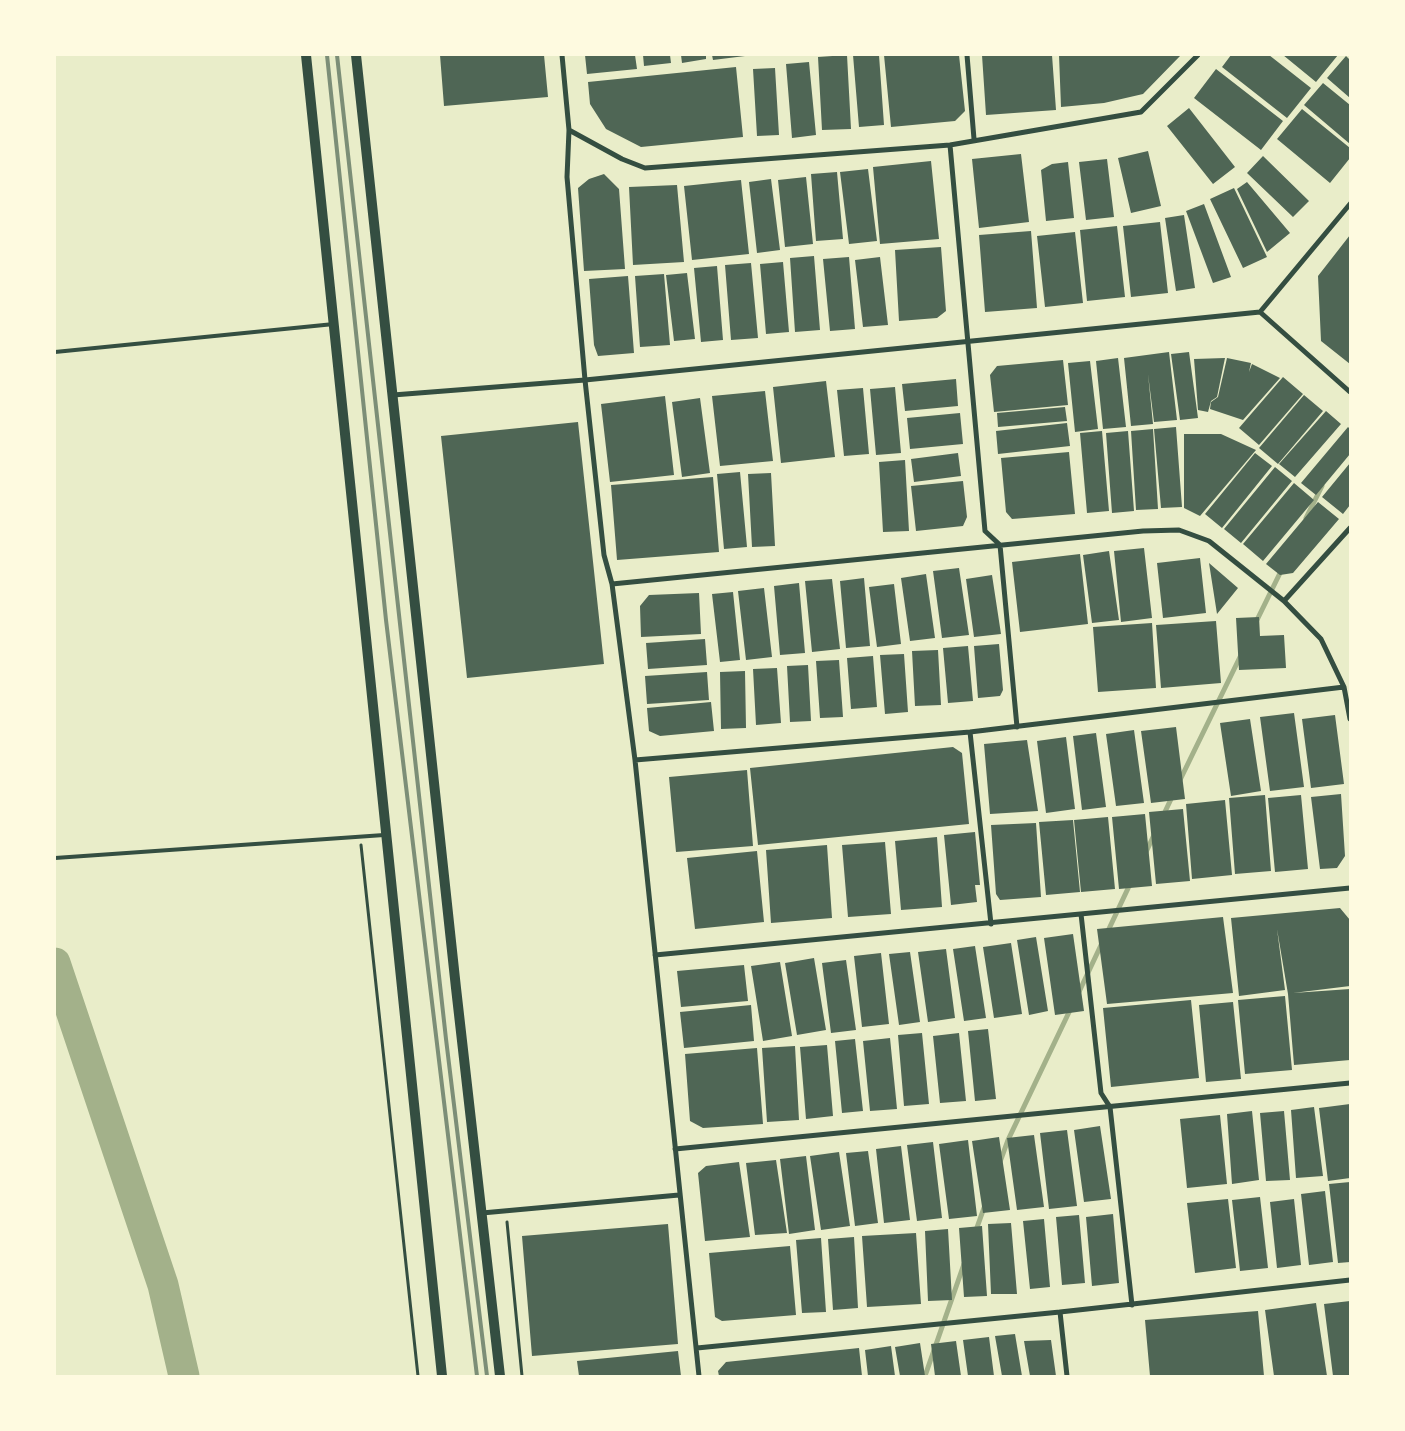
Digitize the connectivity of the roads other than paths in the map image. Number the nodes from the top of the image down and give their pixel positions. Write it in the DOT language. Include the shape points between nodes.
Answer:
graph roads {
  1 [pos="306,55"];
  2 [pos="356,55"];
  3 [pos="562,55"];
  4 [pos="967,55"];
  5 [pos="1198,55"];
  6 [pos="569,130"];
  7 [pos="974,139"];
  8 [pos="950,145"];
  9 [pos="1350,204"];
  10 [pos="1260,312"];
  11 [pos="335,324"];
  12 [pos="967,340"];
  13 [pos="55,352"];
  14 [pos="585,380"];
  15 [pos="1350,392"];
  16 [pos="393,395"];
  17 [pos="1350,528"];
  18 [pos="1000,545"];
  19 [pos="612,584"];
  20 [pos="1284,601"];
  21 [pos="1344,687"];
  22 [pos="1350,719"];
  23 [pos="1017,727"];
  24 [pos="970,732"];
  25 [pos="636,760"];
  26 [pos="385,835"];
  27 [pos="55,858"];
  28 [pos="1350,888"];
  29 [pos="1081,914"];
  30 [pos="991,924"];
  31 [pos="655,955"];
  32 [pos="1350,1083"];
  33 [pos="1110,1107"];
  34 [pos="675,1149"];
  35 [pos="679,1195"];
  36 [pos="482,1213"];
  37 [pos="1350,1280"];
  38 [pos="1132,1305"];
  39 [pos="1060,1312"];
  40 [pos="697,1348"];
  41 [pos="442,1376"];
  42 [pos="500,1376"];
  43 [pos="699,1376"];
  44 [pos="1067,1376"];
  1 -- 11 [label="main road"];
  2 -- 16 [label="main road"];
  3 -- 6 [label="street"];
  4 -- 7 [label="street"];
  5 -- 7 [label="street" via="1141,112"];
  6 -- 8 [label="street" via="614,156 645,168"];
  6 -- 14 [label="street" via="567,177"];
  7 -- 8 [label="street"];
  8 -- 12 [label="street"];
  9 -- 10 [label="street"];
  10 -- 12 [label="street"];
  10 -- 15 [label="street"];
  11 -- 13 [label="lane"];
  11 -- 26 [label="main road"];
  12 -- 14 [label="street"];
  12 -- 18 [label="street" via="985,531"];
  14 -- 16 [label="street"];
  14 -- 19 [label="street" via="604,556"];
  16 -- 36 [label="main road"];
  17 -- 20 [label="street"];
  18 -- 19 [label="street"];
  18 -- 20 [label="street" via="1179,530 1209,541"];
  18 -- 23 [label="street"];
  19 -- 25 [label="street"];
  20 -- 21 [label="street" via="1321,639"];
  21 -- 22 [label="street"];
  21 -- 23 [label="street"];
  23 -- 24 [label="street"];
  24 -- 25 [label="street"];
  24 -- 30 [label="street"];
  25 -- 31 [label="street"];
  26 -- 27 [label="lane"];
  26 -- 41 [label="main road"];
  28 -- 29 [label="street"];
  29 -- 30 [label="street"];
  29 -- 33 [label="street" via="1100,1093"];
  30 -- 31 [label="street"];
  31 -- 34 [label="street"];
  32 -- 33 [label="street"];
  33 -- 34 [label="street"];
  33 -- 38 [label="street"];
  34 -- 35 [label="street"];
  35 -- 36 [label="street"];
  35 -- 40 [label="street"];
  36 -- 42 [label="main road"];
  37 -- 38 [label="street"];
  38 -- 39 [label="street"];
  39 -- 40 [label="street"];
  39 -- 44 [label="street"];
  40 -- 43 [label="street"];
}
